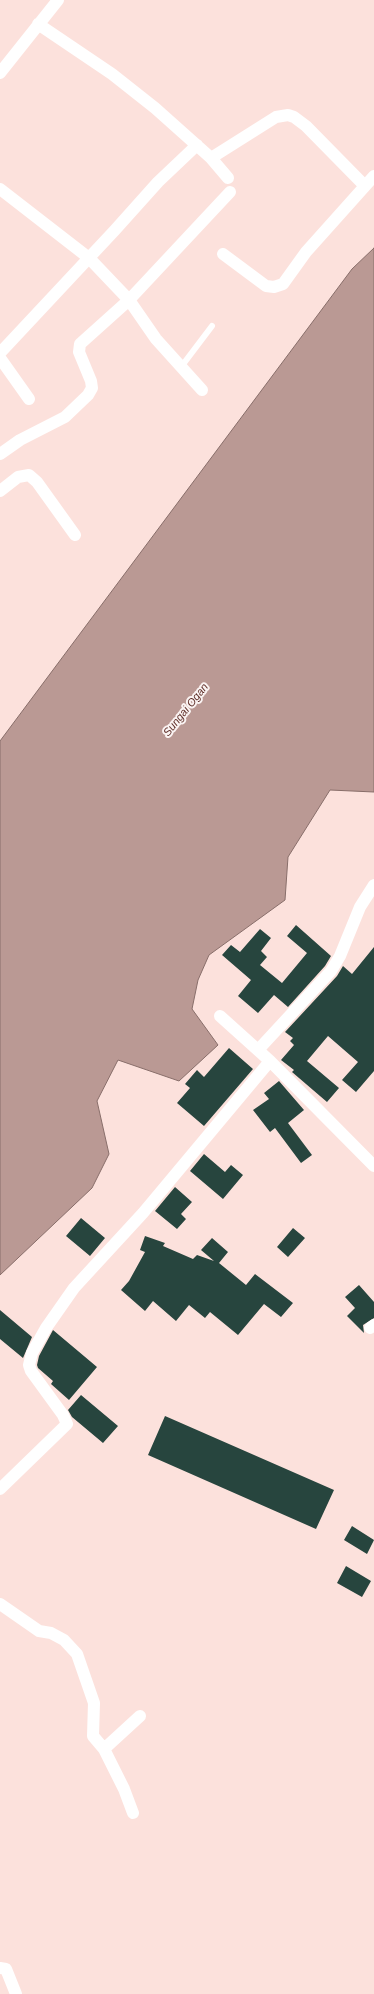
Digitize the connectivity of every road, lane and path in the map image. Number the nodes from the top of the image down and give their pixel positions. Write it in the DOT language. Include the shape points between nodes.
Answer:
graph roads {
  1 [pos="58,0"];
  2 [pos="38,24"];
  3 [pos="0,73"];
  4 [pos="197,145"];
  5 [pos="211,158"];
  6 [pos="374,176"];
  7 [pos="228,178"];
  8 [pos="364,185"];
  9 [pos="0,189"];
  10 [pos="230,192"];
  11 [pos="223,254"];
  12 [pos="89,258"];
  13 [pos="129,300"];
  14 [pos="212,326"];
  15 [pos="0,352"];
  16 [pos="0,358"];
  17 [pos="181,367"];
  18 [pos="202,390"];
  19 [pos="29,399"];
  20 [pos="0,454"];
  21 [pos="0,491"];
  22 [pos="75,535"];
  23 [pos="374,885"];
  24 [pos="220,1016"];
  25 [pos="258,1050"];
  26 [pos="270,1061"];
  27 [pos="374,1166"];
  28 [pos="0,1489"];
  29 [pos="0,1604"];
  30 [pos="140,1716"];
  31 [pos="104,1749"];
  32 [pos="133,1813"];
  33 [pos="0,1968"];
  34 [pos="16,1994"];
  1 -- 2 [label="street"];
  2 -- 3 [label="street"];
  2 -- 4 [label="street" via="112,74"];
  4 -- 5 [label="street"];
  4 -- 12 [label="street" via="158,182"];
  5 -- 7 [label="street"];
  5 -- 8 [label="street" via="276,117 294,117"];
  6 -- 8 [label="street"];
  8 -- 11 [label="street" via="306,252 283,284 266,286"];
  9 -- 12 [label="street"];
  10 -- 13 [label="street"];
  12 -- 13 [label="street"];
  12 -- 15 [label="street"];
  13 -- 17 [label="street" via="156,339"];
  13 -- 20 [label="street" via="80,344 91,381 92,388 88,395 65,417 20,440"];
  14 -- 17 [label="lane"];
  16 -- 19 [label="street"];
  17 -- 18 [label="street"];
  21 -- 22 [label="street" via="18,477 29,475 37,482"];
  23 -- 25 [label="street" via="360,907 340,956 331,971"];
  24 -- 25 [label="street"];
  25 -- 26 [label="street"];
  26 -- 27 [label="street"];
  26 -- 28 [label="street" via="121,1239 74,1288 46,1328 32,1353 29,1365 67,1424"];
  29 -- 31 [label="street" via="39,1631 51,1633 64,1640 77,1654 94,1702 93,1736"];
  30 -- 31 [label="street"];
  31 -- 32 [label="street"];
  33 -- 34 [label="street" via="6,1969"];
}
